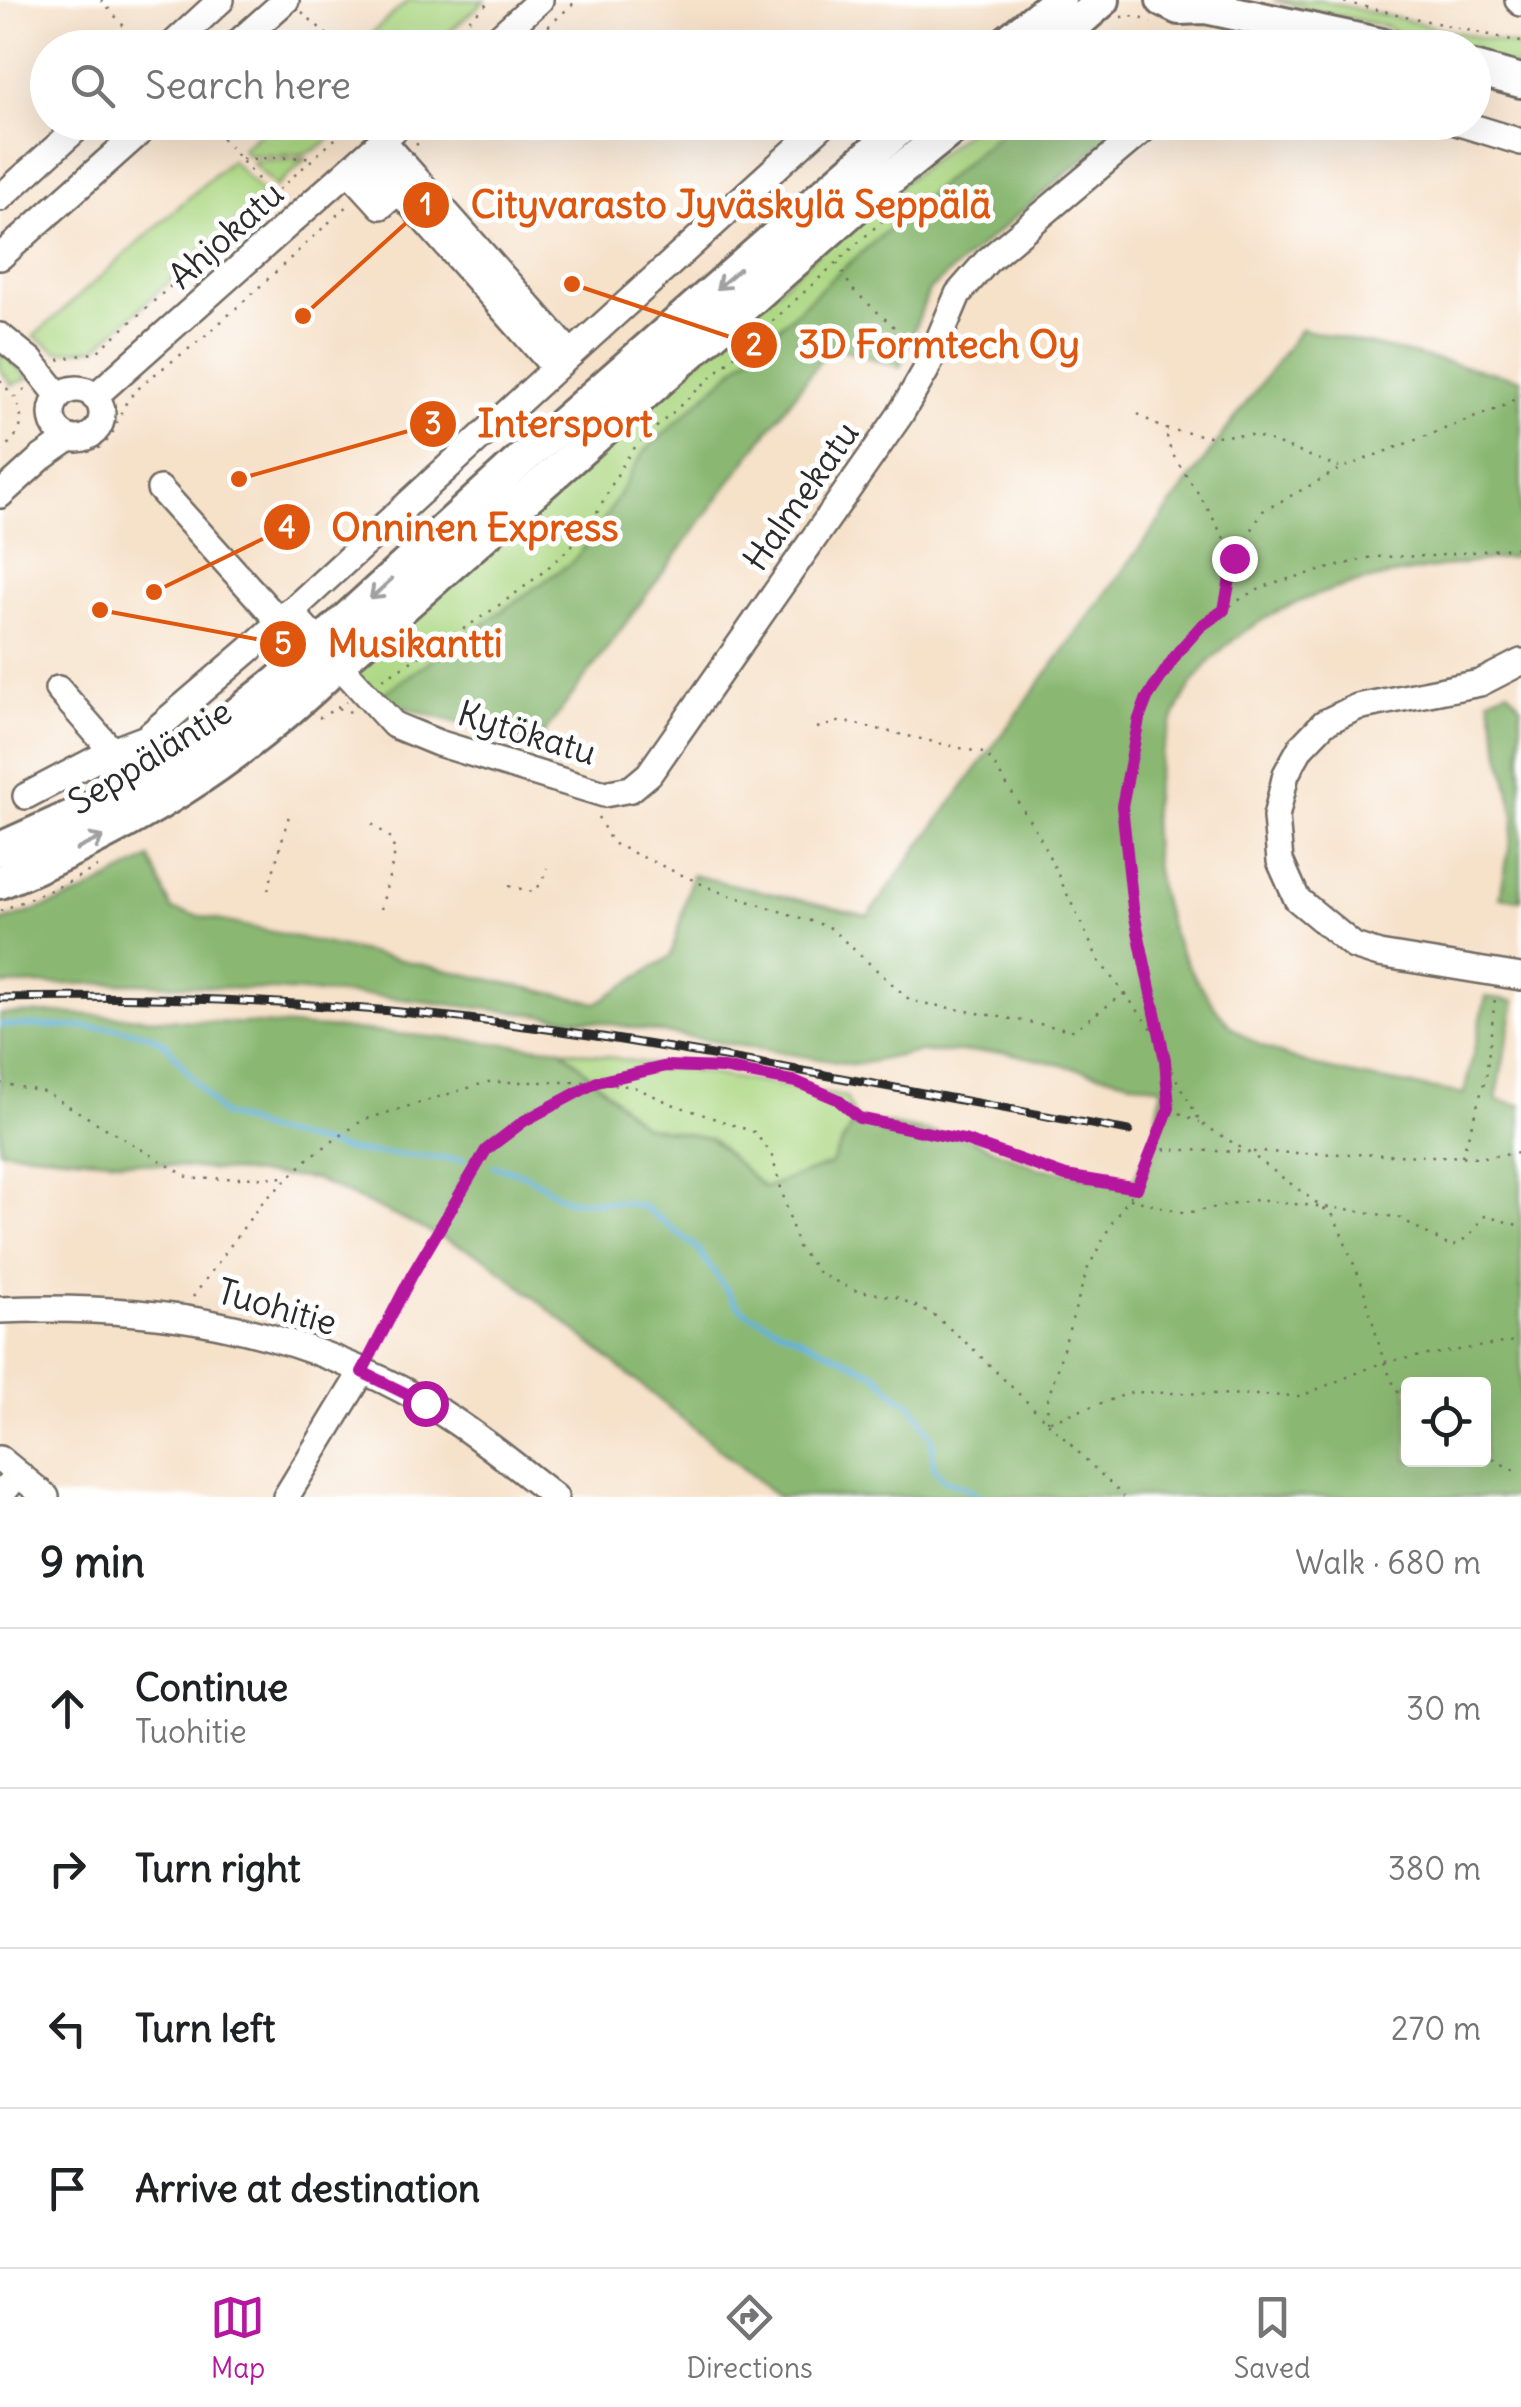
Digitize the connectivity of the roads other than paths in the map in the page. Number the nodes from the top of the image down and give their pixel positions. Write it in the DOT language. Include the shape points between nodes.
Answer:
graph roads {
  1 [pos="222,0"];
  2 [pos="540,0"];
  3 [pos="1060,0"];
  4 [pos="1103,0"];
  5 [pos="1162,0"];
  6 [pos="1203,4"];
  7 [pos="295,6"];
  8 [pos="189,30"];
  9 [pos="259,30"];
  10 [pos="507,30"];
  11 [pos="1022,30"];
  12 [pos="1069,30"];
  13 [pos="1316,30"];
  14 [pos="1491,72"];
  15 [pos="1521,80"];
  16 [pos="1491,133"];
  17 [pos="64,140"];
  18 [pos="131,140"];
  19 [pos="390,140"];
  20 [pos="806,140"];
  21 [pos="886,140"];
  22 [pos="953,140"];
  23 [pos="1130,140"];
  24 [pos="1521,142"];
  25 [pos="373,163"];
  26 [pos="0,198"];
  27 [pos="0,258"];
  28 [pos="0,336"];
  29 [pos="563,361"];
  30 [pos="94,397"];
  31 [pos="56,407"];
  32 [pos="77,445"];
  33 [pos="0,474"];
  34 [pos="160,489"];
  35 [pos="0,495"];
  36 [pos="284,616"];
  37 [pos="330,654"];
  38 [pos="1521,662"];
  39 [pos="58,690"];
  40 [pos="112,751"];
  41 [pos="631,789"];
  42 [pos="26,796"];
  43 [pos="0,849"];
  44 [pos="0,882"];
  45 [pos="1521,978"];
  46 [pos="0,1310"];
  47 [pos="362,1372"];
  48 [pos="9,1467"];
  49 [pos="0,1496"];
  50 [pos="46,1497"];
  51 [pos="286,1497"];
  52 [pos="555,1497"];
  1 -- 8 [label="street"];
  2 -- 10 [label="street"];
  3 -- 11 [label="main road"];
  4 -- 12 [label="main road"];
  5 -- 6 [label="main road" via="1179,8"];
  6 -- 13 [label="main road"];
  7 -- 9 [label="street"];
  14 -- 15 [label="main road"];
  16 -- 24 [label="street"];
  17 -- 26 [label="street"];
  18 -- 27 [label="street"];
  19 -- 25 [label="street, Ahjokatu"];
  20 -- 29 [label="street"];
  21 -- 37 [label="main road, Seppäläntie, one-way" via="522,459"];
  22 -- 37 [label="main road, Seppäläntie" via="868,196"];
  23 -- 41 [label="street, Halmekatu" via="987,260 958,294 900,415 649,774"];
  25 -- 29 [label="street"];
  25 -- 29 [label="street"];
  25 -- 30 [label="street, Ahjokatu"];
  28 -- 31 [label="street" via="42,374"];
  29 -- 36 [label="street"];
  30 -- 31 [label="street" via="77,389"];
  30 -- 32 [label="street" via="100,426"];
  31 -- 32 [label="street" via="58,431"];
  31 -- 33 [label="street" via="35,442"];
  32 -- 35 [label="street" via="41,458"];
  34 -- 36 [label="street, Kytökatu"];
  36 -- 37 [label="street, Kytökatu"];
  36 -- 40 [label="street" via="146,738"];
  37 -- 41 [label="street, Kytökatu" via="394,725 604,794"];
  37 -- 43 [label="main road, Seppäläntie" via="278,682 197,746 102,803"];
  44 -- 37 [label="main road, Seppäläntie, one-way" via="170,800 275,724"];
  38 -- 45 [label="street" via="1480,683 1357,707 1324,724 1286,774 1276,817 1280,861 1297,900 1354,946"];
  39 -- 40 [label="street"];
  40 -- 42 [label="street"];
  46 -- 47 [label="street, Tuohitie" via="103,1308 181,1317 278,1339"];
  47 -- 51 [label="street"];
  47 -- 52 [label="street, Tuohitie" via="465,1428"];
  48 -- 49 [label="street"];
  48 -- 50 [label="street"];
}
